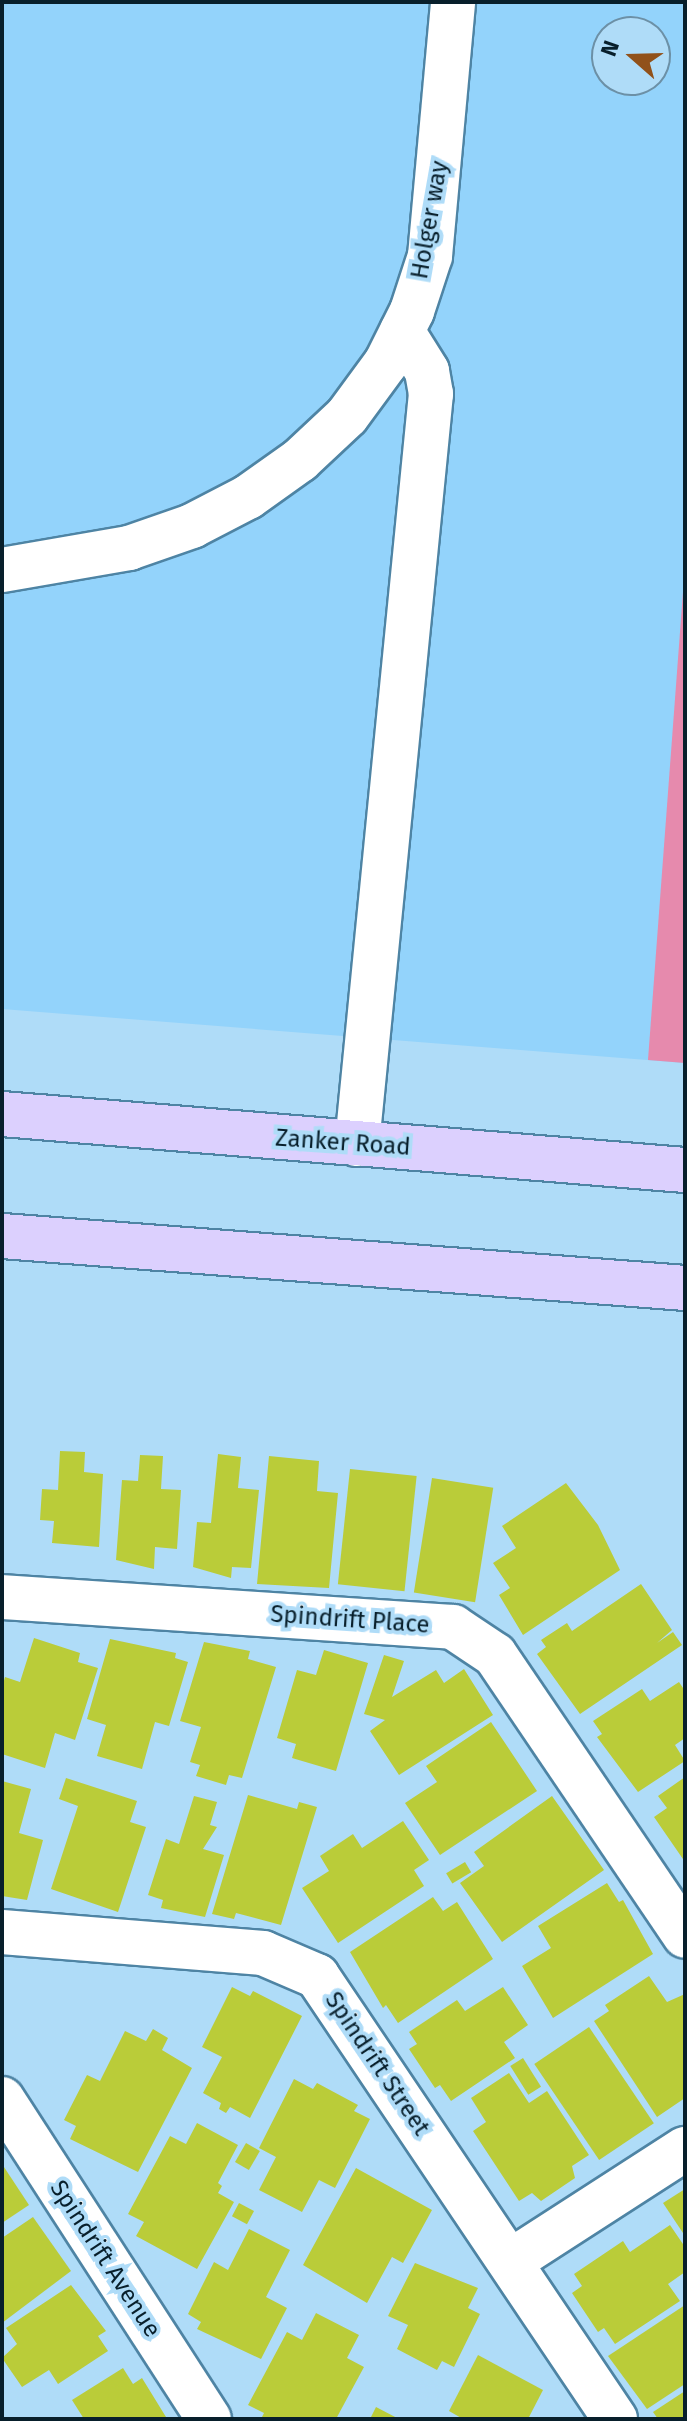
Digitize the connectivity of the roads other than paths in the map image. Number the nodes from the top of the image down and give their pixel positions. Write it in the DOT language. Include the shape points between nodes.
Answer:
graph roads {
  1 [pos="453,2"];
  2 [pos="402,331"];
  3 [pos="2,570"];
  4 [pos="2,1114"];
  5 [pos="357,1144"];
  6 [pos="685,1170"];
  7 [pos="2,1236"];
  8 [pos="685,1288"];
  9 [pos="2,1597"];
  10 [pos="2,1932"];
  11 [pos="685,1936"];
  12 [pos="2,2099"];
  13 [pos="685,2149"];
  14 [pos="511,2261"];
  15 [pos="209,2419"];
  16 [pos="615,2419"];
  1 -- 2 [label="lane, Holger way" via="430,256"];
  2 -- 3 [label="lane, Holger way" via="347,416 300,460 248,497 192,526 129,548"];
  2 -- 5 [label="lane" via="427,371 431,394"];
  4 -- 5 [label="main road, Zanker Road"];
  5 -- 6 [label="main road, Zanker Road"];
  7 -- 8 [label="main road"];
  9 -- 11 [label="lane, Spindrift Place" via="453,1627 495,1655"];
  10 -- 14 [label="lane, Spindrift Street" via="263,1953 317,1976"];
  12 -- 15 [label="lane, Spindrift Avenue"];
  13 -- 14 [label="lane"];
  14 -- 16 [label="lane, Spindrift Street"];
}
